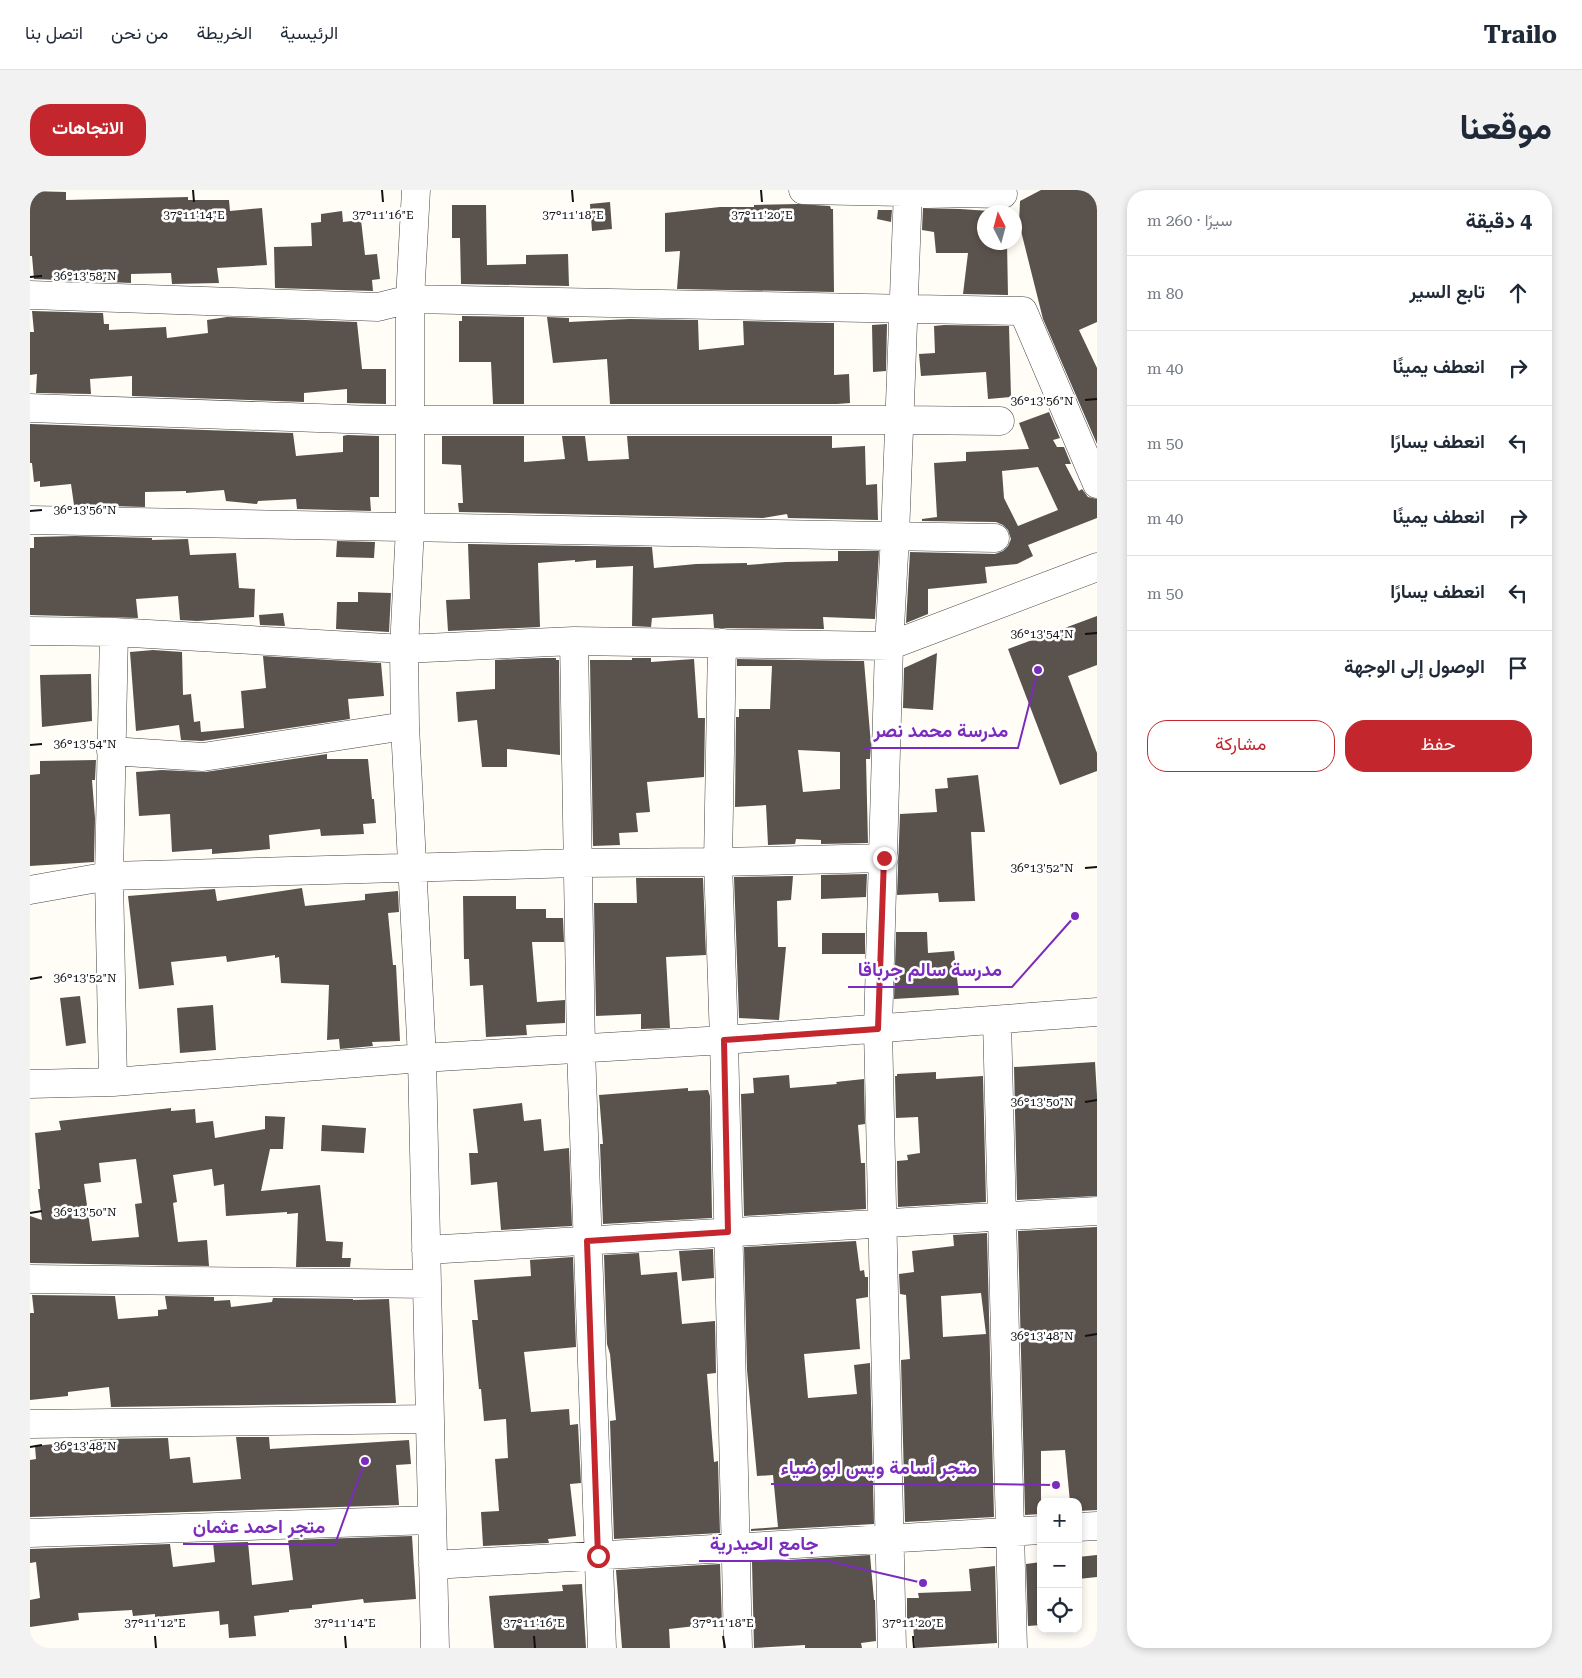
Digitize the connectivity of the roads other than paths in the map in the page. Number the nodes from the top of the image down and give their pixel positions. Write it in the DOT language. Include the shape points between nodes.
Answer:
graph roads {
  1 [pos="416,190"];
  2 [pos="803,190"];
  3 [pos="908,191"];
  4 [pos="1003,194"];
  5 [pos="30,295"];
  6 [pos="410,299"];
  7 [pos="904,309"];
  8 [pos="30,408"];
  9 [pos="411,420"];
  10 [pos="900,420"];
  11 [pos="1000,421"];
  12 [pos="1097,484"];
  13 [pos="30,520"];
  14 [pos="410,527"];
  15 [pos="895,536"];
  16 [pos="995,538"];
  17 [pos="1097,567"];
  18 [pos="30,631"];
  19 [pos="114,632"];
  20 [pos="574,641"];
  21 [pos="722,643"];
  22 [pos="889,646"];
  23 [pos="404,649"];
  24 [pos="405,726"];
  25 [pos="111,751"];
  26 [pos="884,858"];
  27 [pos="718,862"];
  28 [pos="578,863"];
  29 [pos="411,868"];
  30 [pos="110,876"];
  31 [pos="30,890"];
  32 [pos="1097,1012"];
  33 [pos="997,1021"];
  34 [pos="878,1029"];
  35 [pos="724,1040"];
  36 [pos="581,1049"];
  37 [pos="422,1058"];
  38 [pos="113,1082"];
  39 [pos="30,1084"];
  40 [pos="1097,1211"];
  41 [pos="1002,1216"];
  42 [pos="882,1224"];
  43 [pos="728,1232"];
  44 [pos="587,1241"];
  45 [pos="426,1250"];
  46 [pos="30,1279"];
  47 [pos="427,1284"];
  48 [pos="430,1419"];
  49 [pos="30,1424"];
  50 [pos="432,1520"];
  51 [pos="1097,1526"];
  52 [pos="1082,1528"];
  53 [pos="1037,1530"];
  54 [pos="1010,1531"];
  55 [pos="30,1533"];
  56 [pos="890,1538"];
  57 [pos="736,1548"];
  58 [pos="598,1556"];
  59 [pos="433,1565"];
  60 [pos="435,1648"];
  61 [pos="602,1648"];
  62 [pos="738,1648"];
  63 [pos="892,1648"];
  64 [pos="1013,1648"];
  1 -- 6 [label="street"];
  2 -- 3 [label="street"];
  3 -- 4 [label="street"];
  3 -- 7 [label="street"];
  5 -- 6 [label="street" via="378,308"];
  6 -- 7 [label="street"];
  6 -- 9 [label="street"];
  7 -- 10 [label="street"];
  7 -- 12 [label="street" via="1023,311"];
  8 -- 9 [label="street"];
  9 -- 10 [label="street"];
  9 -- 14 [label="street"];
  10 -- 11 [label="street"];
  10 -- 15 [label="street"];
  13 -- 14 [label="street"];
  14 -- 15 [label="street"];
  14 -- 23 [label="street"];
  15 -- 16 [label="street"];
  15 -- 22 [label="street"];
  17 -- 22 [label="street"];
  18 -- 19 [label="street"];
  19 -- 23 [label="street"];
  19 -- 25 [label="street"];
  20 -- 21 [label="street"];
  20 -- 23 [label="street"];
  20 -- 28 [label="street"];
  21 -- 22 [label="street"];
  21 -- 27 [label="street"];
  22 -- 26 [label="street"];
  23 -- 24 [label="street"];
  24 -- 25 [label="street" via="203,757"];
  24 -- 29 [label="street"];
  25 -- 30 [label="street"];
  26 -- 27 [label="street"];
  26 -- 34 [label="street"];
  27 -- 28 [label="street"];
  27 -- 35 [label="street"];
  28 -- 29 [label="street"];
  28 -- 36 [label="street"];
  29 -- 30 [label="street"];
  29 -- 37 [label="street"];
  30 -- 31 [label="street"];
  30 -- 38 [label="street"];
  32 -- 33 [label="street"];
  33 -- 34 [label="street"];
  33 -- 41 [label="street"];
  34 -- 35 [label="street"];
  34 -- 42 [label="street"];
  35 -- 36 [label="street"];
  35 -- 43 [label="street"];
  36 -- 37 [label="street"];
  36 -- 44 [label="street"];
  37 -- 38 [label="street"];
  37 -- 45 [label="street"];
  38 -- 39 [label="street"];
  40 -- 41 [label="street"];
  41 -- 42 [label="street"];
  41 -- 54 [label="street"];
  42 -- 43 [label="street"];
  42 -- 56 [label="street"];
  43 -- 44 [label="street"];
  43 -- 57 [label="street"];
  44 -- 45 [label="street"];
  44 -- 58 [label="street"];
  45 -- 47 [label="street"];
  46 -- 47 [label="street"];
  47 -- 48 [label="street"];
  48 -- 49 [label="street"];
  48 -- 50 [label="street"];
  50 -- 55 [label="street"];
  50 -- 59 [label="street"];
  51 -- 52 [label="street"];
  53 -- 54 [label="street"];
  54 -- 56 [label="street"];
  54 -- 64 [label="street"];
  56 -- 57 [label="street"];
  56 -- 63 [label="street"];
  57 -- 58 [label="street"];
  57 -- 62 [label="street"];
  58 -- 59 [label="street"];
  58 -- 61 [label="street"];
  59 -- 60 [label="street"];
}
